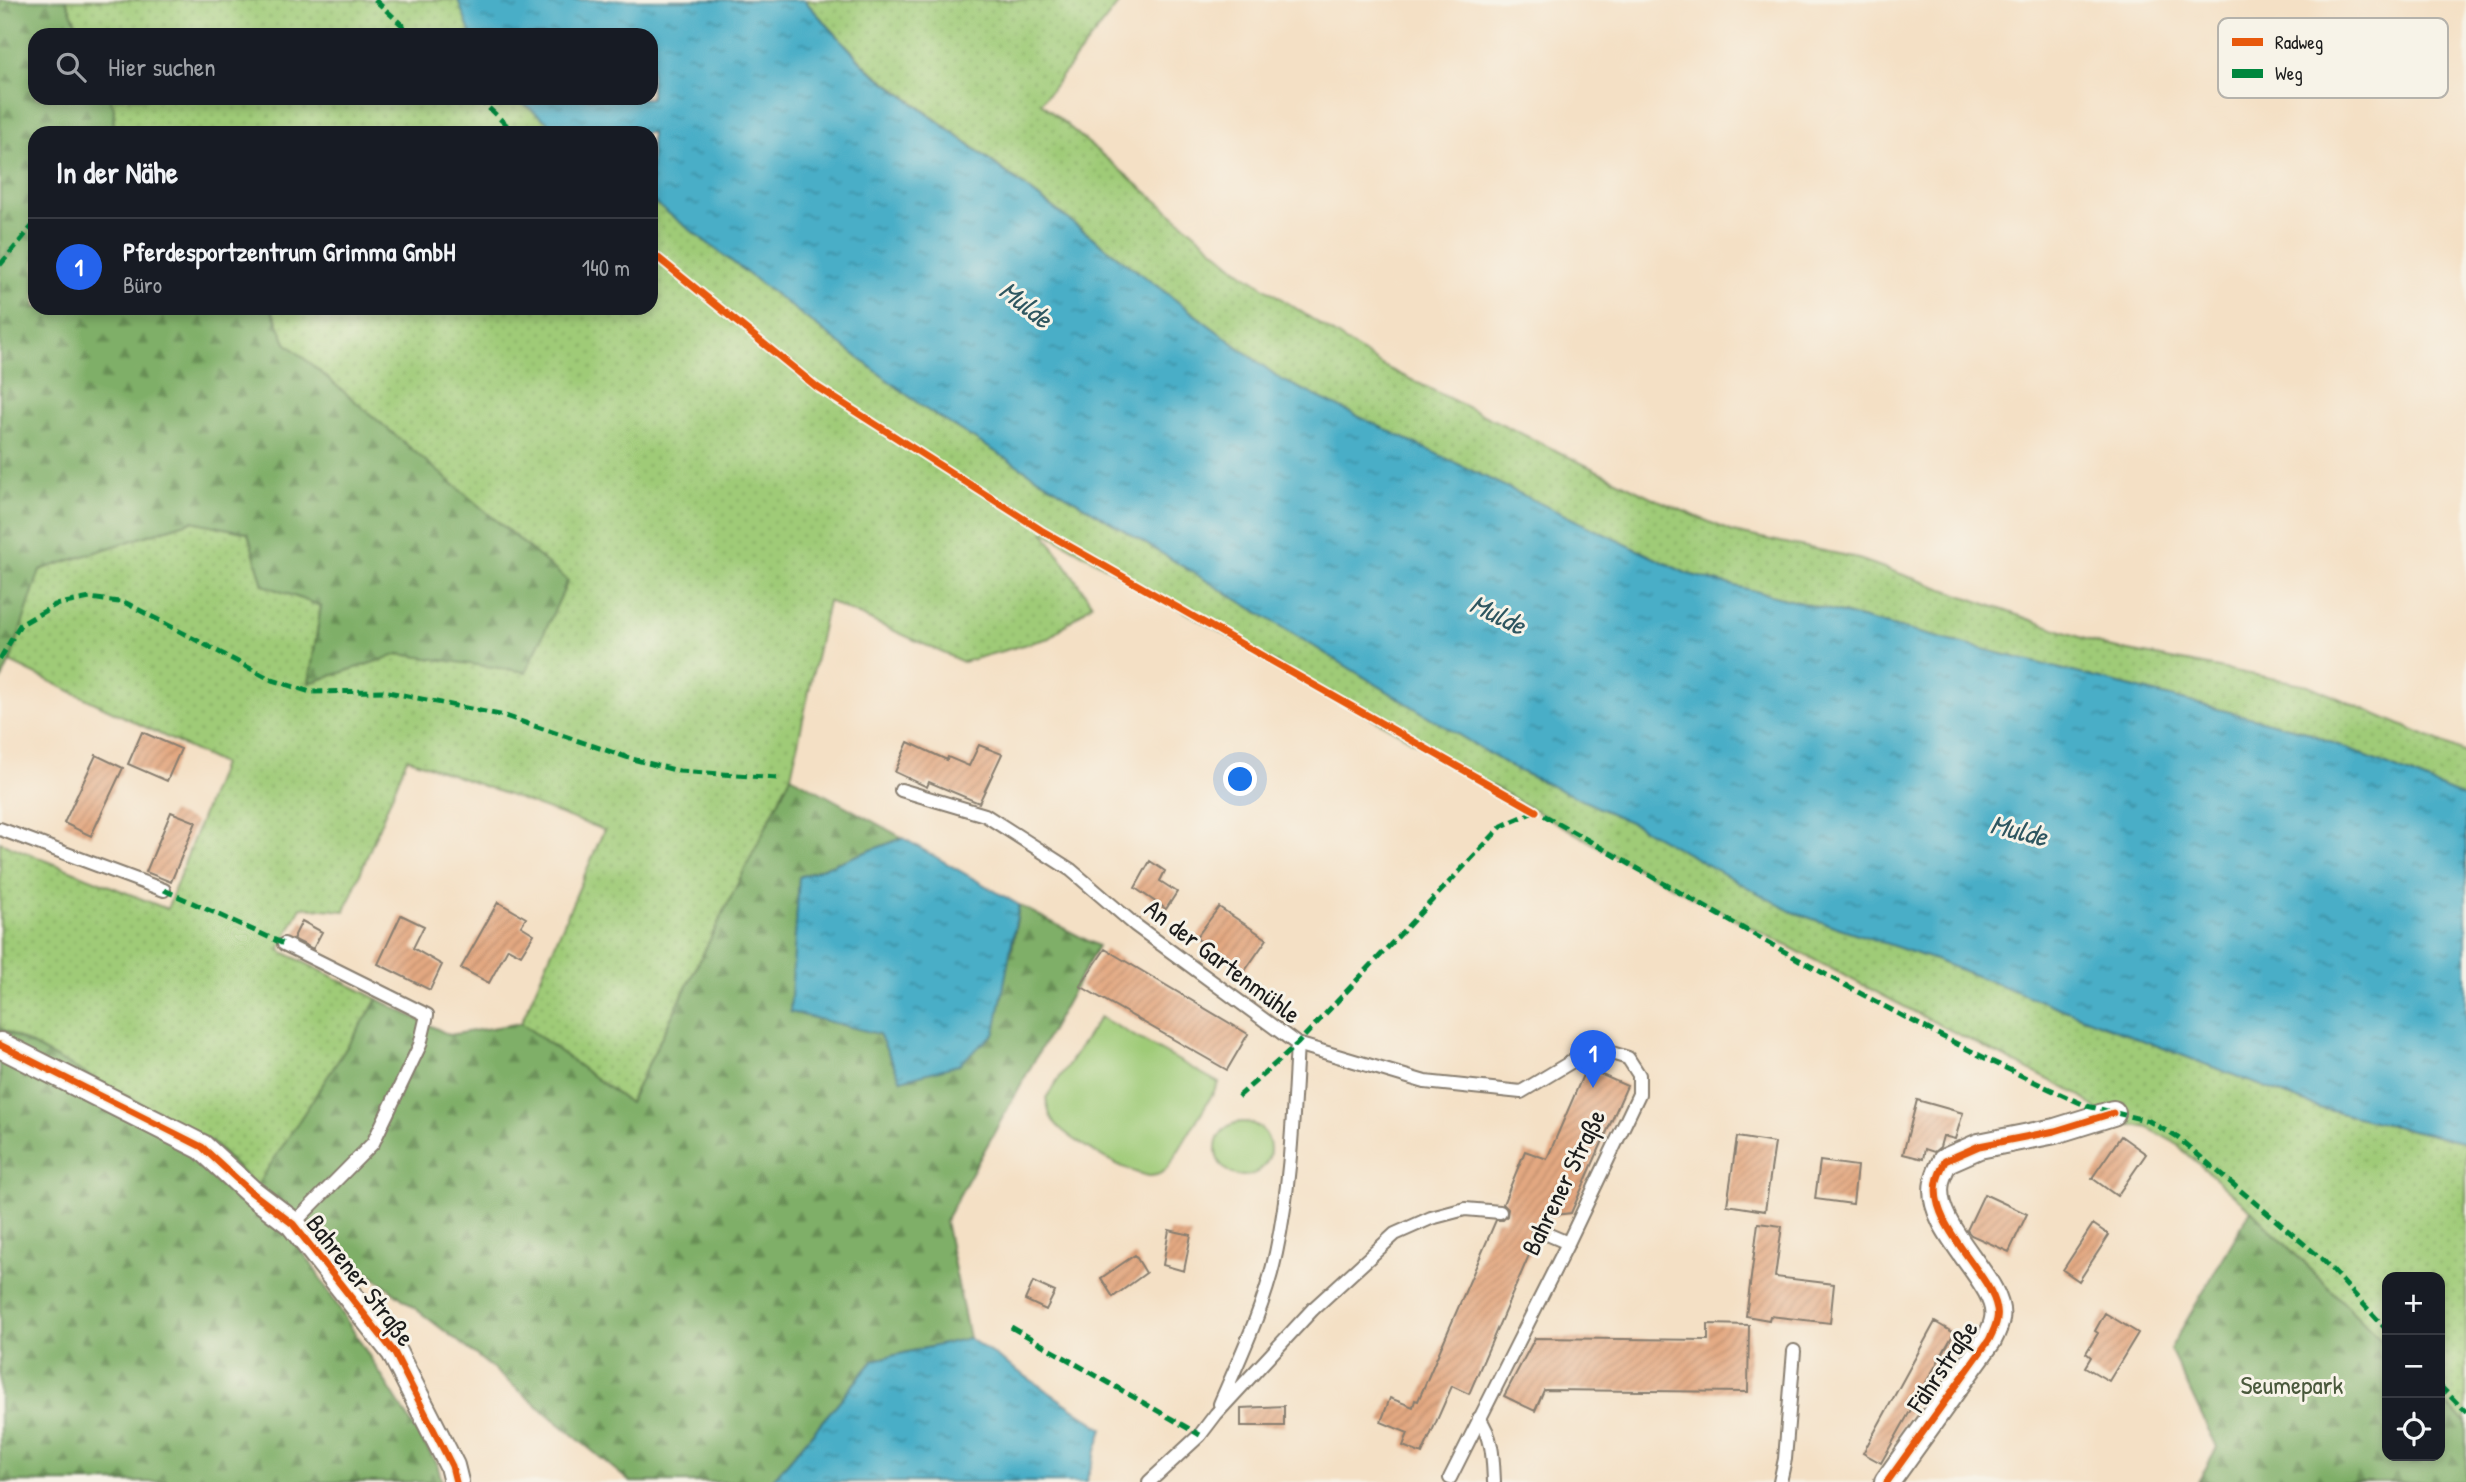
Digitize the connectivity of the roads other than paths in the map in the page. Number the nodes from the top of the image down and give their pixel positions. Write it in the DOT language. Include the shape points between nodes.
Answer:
graph roads {
  1 [pos="901,790"];
  2 [pos="0,829"];
  3 [pos="164,890"];
  4 [pos="284,944"];
  5 [pos="1297,1044"];
  6 [pos="0,1045"];
  7 [pos="2113,1113"];
  8 [pos="1500,1212"];
  9 [pos="293,1224"];
  10 [pos="1540,1231"];
  11 [pos="1568,1243"];
  12 [pos="1794,1352"];
  13 [pos="1216,1414"];
  14 [pos="1479,1418"];
  15 [pos="1450,1478"];
  16 [pos="456,1482"];
  17 [pos="1149,1482"];
  18 [pos="1494,1482"];
  19 [pos="1780,1482"];
  20 [pos="1888,1482"];
  1 -- 5 [label="lane, An der Gartenmühle" via="985,815 1060,863 1135,925"];
  2 -- 3 [label="lane"];
  4 -- 9 [label="lane" via="427,1015 420,1045 373,1143"];
  5 -- 11 [label="lane, Bahrener Straße" via="1424,1082 1521,1092 1576,1059 1605,1051 1628,1058 1639,1075 1639,1094"];
  5 -- 13 [label="lane, An der Gartenmühle" via="1288,1186 1276,1255 1254,1325"];
  6 -- 9 [label="street, Bahrener Straße" via="202,1147"];
  7 -- 20 [label="street, Fährstraße" via="2055,1131 1979,1146 1945,1161 1937,1182 1941,1216 1990,1290 1998,1318 1989,1340"];
  8 -- 13 [label="lane, Bahrener Straße" via="1465,1209 1431,1217 1395,1234 1313,1309"];
  9 -- 16 [label="street, Bahrener Straße" via="394,1352 453,1466"];
  10 -- 11 [label="lane"];
  11 -- 14 [label="lane, Bahrener Straße"];
  12 -- 19 [label="lane"];
  13 -- 17 [label="lane, Bahrener Straße"];
  14 -- 15 [label="lane, Bahrener Straße"];
  14 -- 18 [label="lane" via="1488,1430"];
}
